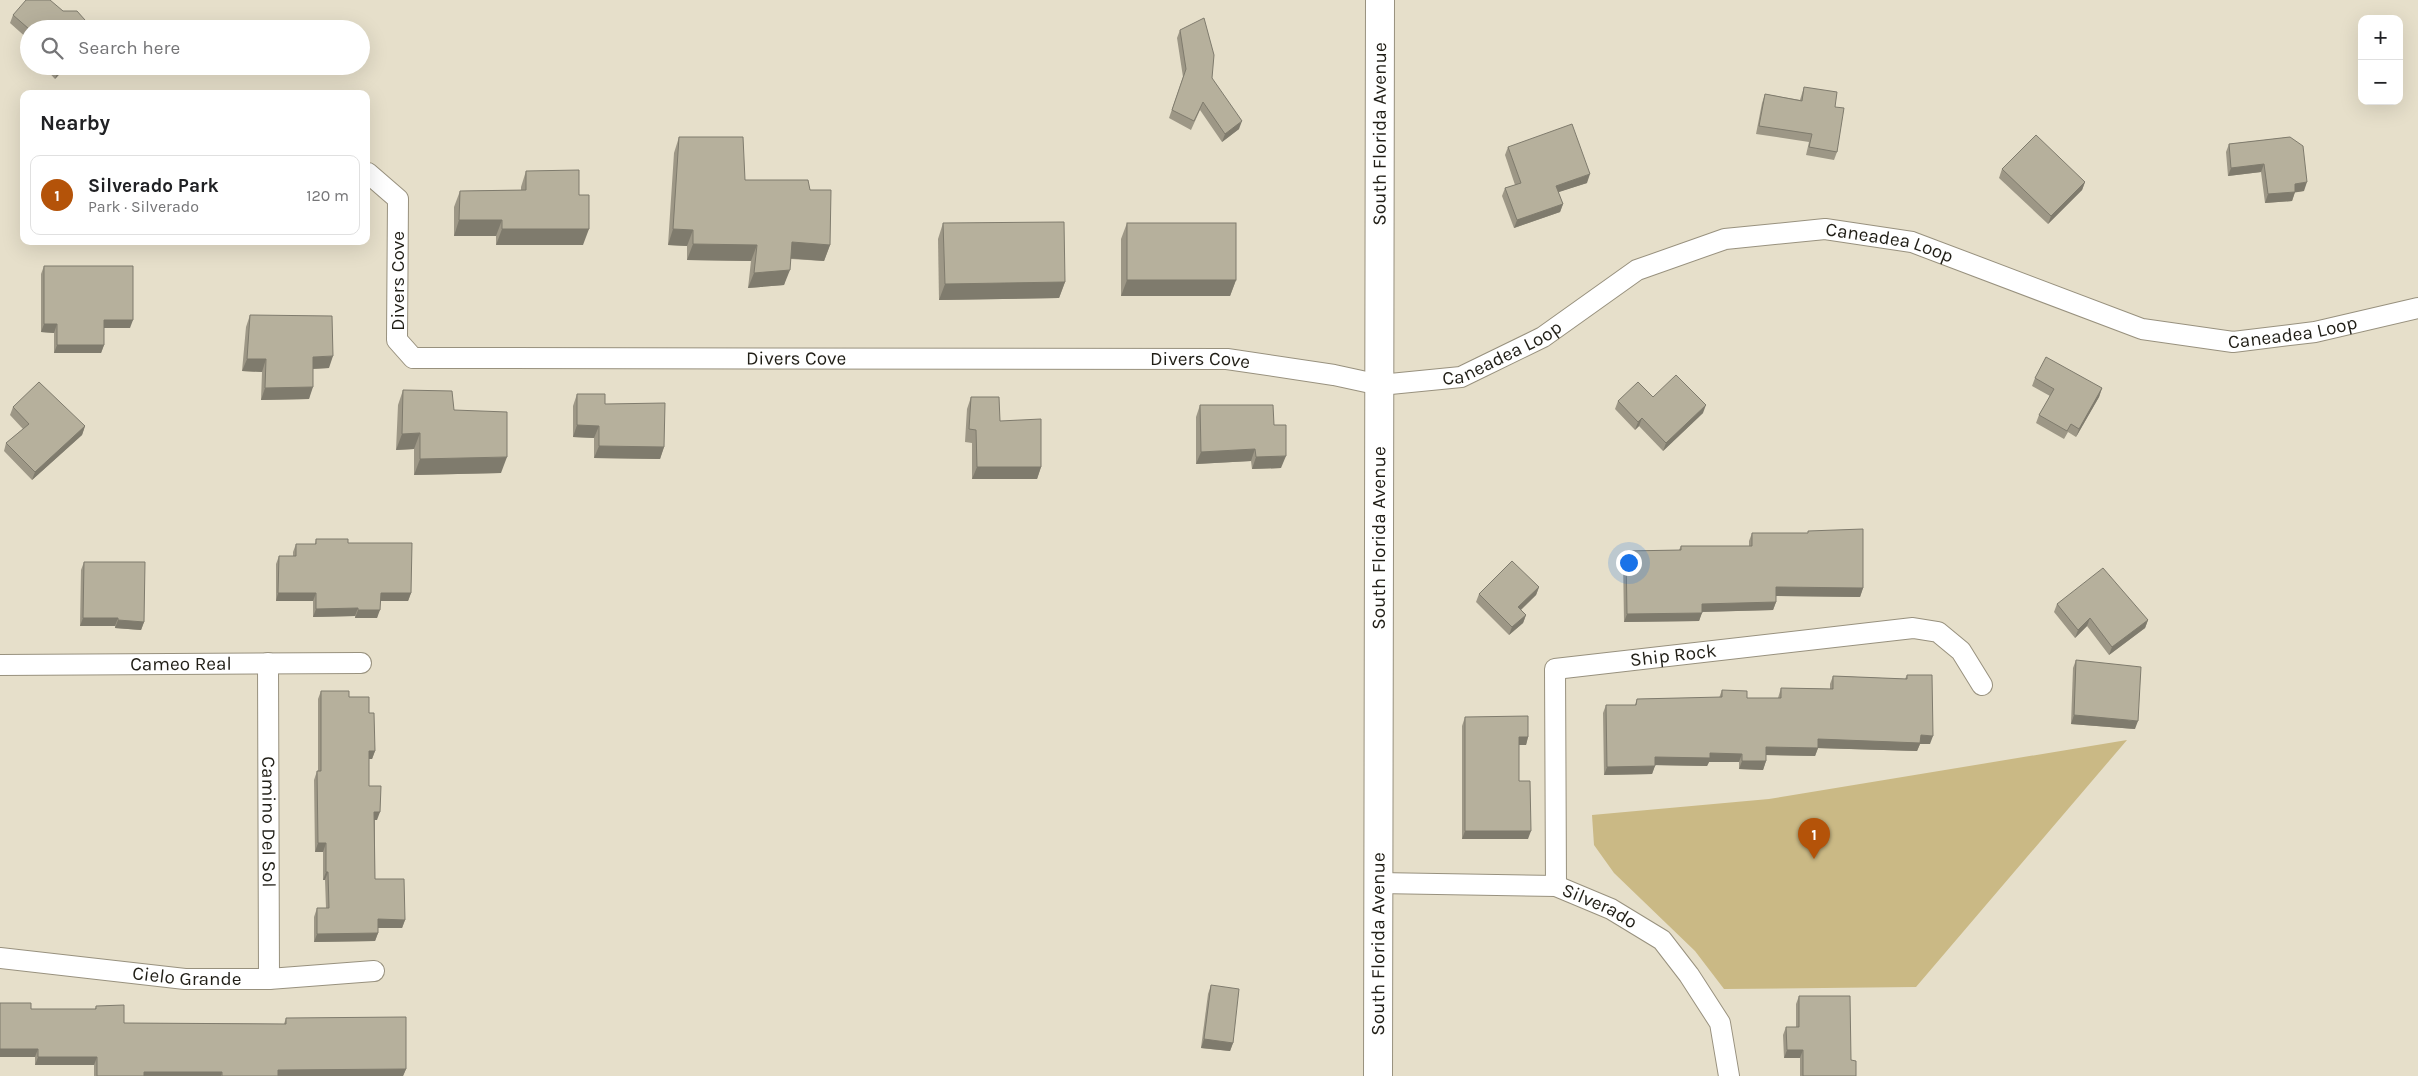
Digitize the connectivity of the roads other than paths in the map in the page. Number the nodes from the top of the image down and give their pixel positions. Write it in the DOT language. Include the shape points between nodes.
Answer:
graph roads {
  1 [pos="1380,0"];
  2 [pos="370,175"];
  3 [pos="2418,308"];
  4 [pos="1380,385"];
  5 [pos="268,663"];
  6 [pos="362,663"];
  7 [pos="0,665"];
  8 [pos="1982,686"];
  9 [pos="1378,883"];
  10 [pos="1556,886"];
  11 [pos="0,958"];
  12 [pos="374,970"];
  13 [pos="269,979"];
  14 [pos="1378,1076"];
  15 [pos="1729,1076"];
  1 -- 4 [label="main road, South Florida Avenue"];
  2 -- 4 [label="street, Divers Cove" via="398,199 397,340 413,358 1228,359"];
  3 -- 4 [label="street, Caneadea Loop" via="2316,332 2233,342 2142,329 1912,242 1825,230 1725,238 1637,270 1543,337 1461,377"];
  4 -- 9 [label="main road, South Florida Avenue"];
  5 -- 6 [label="street, Cameo Real"];
  5 -- 7 [label="street, Cameo Real"];
  5 -- 13 [label="street, Camino Del Sol"];
  8 -- 10 [label="street, Ship Rock" via="1962,651 1938,632 1913,628 1555,669"];
  9 -- 10 [label="street, Silverado"];
  9 -- 14 [label="main road, South Florida Avenue"];
  10 -- 15 [label="street, Silverado" via="1611,909 1662,940 1690,975 1720,1023"];
  11 -- 13 [label="street, Cielo Grande" via="185,979"];
  12 -- 13 [label="street, Cielo Grande"];
}
